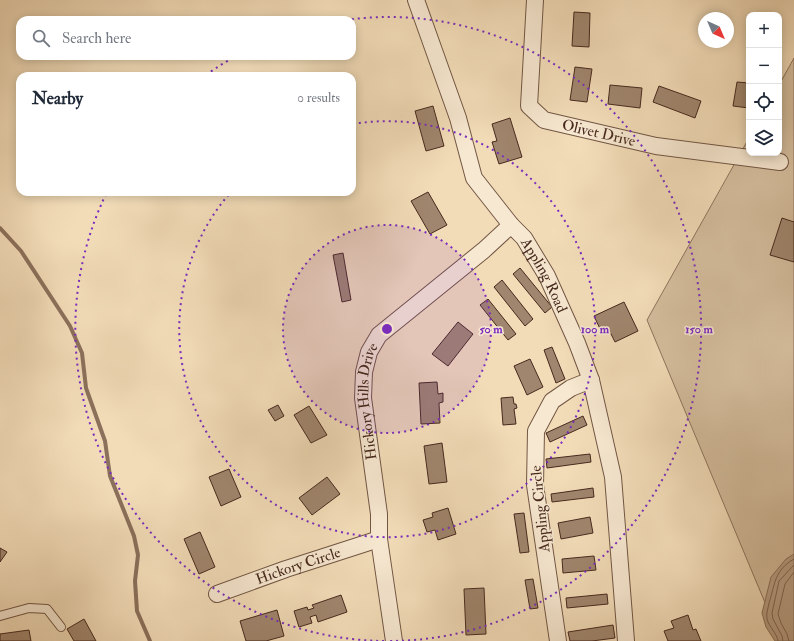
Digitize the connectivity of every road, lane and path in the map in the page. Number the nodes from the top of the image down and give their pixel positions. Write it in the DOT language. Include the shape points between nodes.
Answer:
graph roads {
  1 [pos="416,0"];
  2 [pos="535,0"];
  3 [pos="780,162"];
  4 [pos="511,225"];
  5 [pos="592,380"];
  6 [pos="379,539"];
  7 [pos="217,594"];
  8 [pos="0,616"];
  9 [pos="61,627"];
  10 [pos="394,641"];
  11 [pos="558,641"];
  12 [pos="626,641"];
  1 -- 4 [label="street, Appling Road" via="458,118 474,178"];
  2 -- 3 [label="street, Olivet Drive" via="529,106 544,120 656,146"];
  4 -- 5 [label="street, Appling Road" via="524,238 547,276"];
  4 -- 6 [label="street, Hickory Hills Drive" via="379,335 369,352 364,372 363,398 379,514"];
  5 -- 11 [label="street, Appling Circle" via="571,388 552,401 536,431 535,485"];
  5 -- 12 [label="street, Appling Road" via="613,477"];
  6 -- 7 [label="street, Hickory Circle"];
  6 -- 10 [label="street, Hickory Hills Drive"];
  8 -- 9 [label="lane" via="29,608 47,609"];
}
